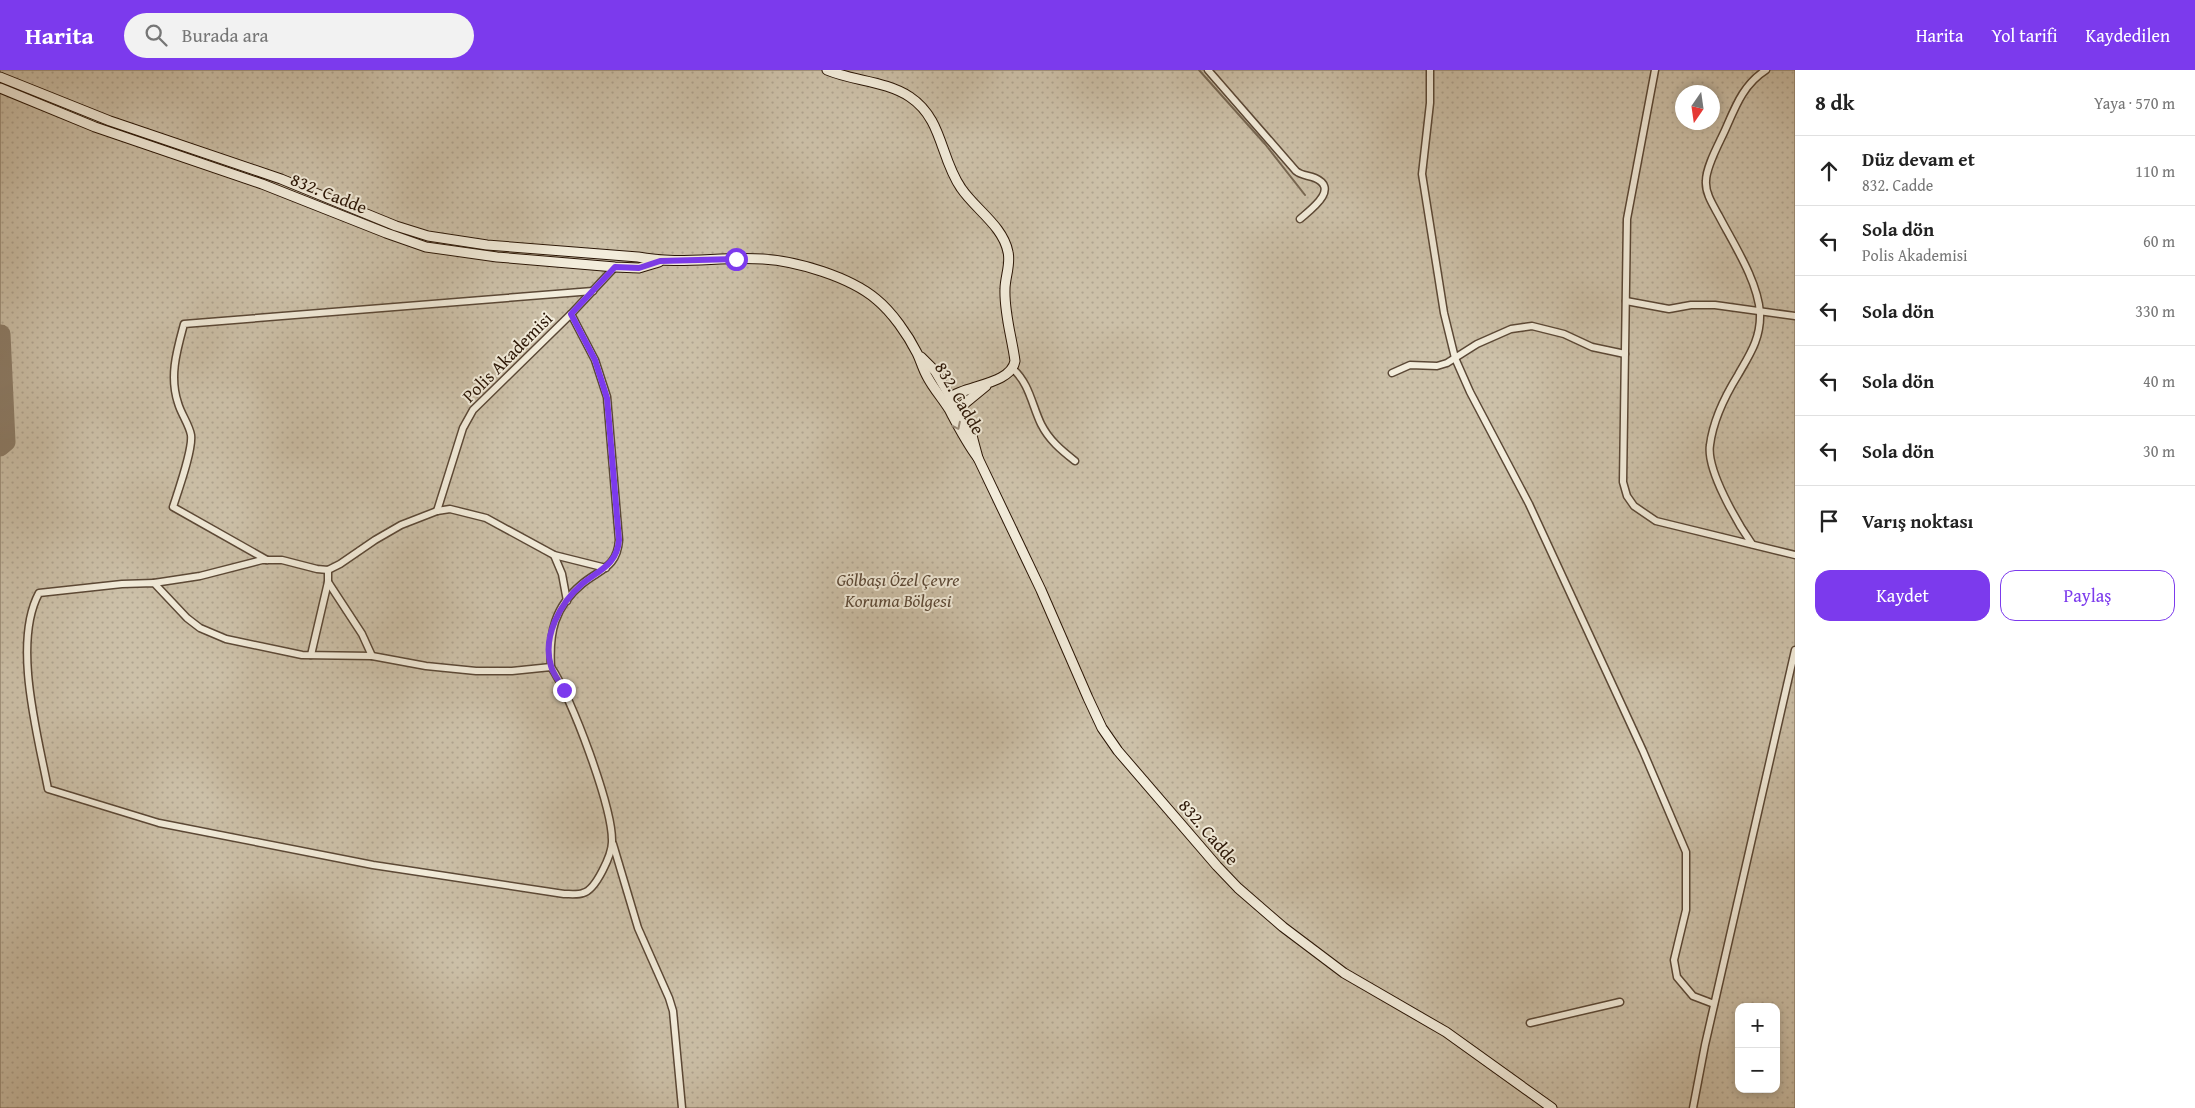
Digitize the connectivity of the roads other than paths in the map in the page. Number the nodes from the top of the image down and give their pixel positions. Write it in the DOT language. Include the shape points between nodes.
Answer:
graph roads {
  1 [pos="827,70"];
  2 [pos="1208,70"];
  3 [pos="1430,70"];
  4 [pos="1655,70"];
  5 [pos="1766,70"];
  6 [pos="0,77"];
  7 [pos="0,88"];
  8 [pos="315,192"];
  9 [pos="311,203"];
  10 [pos="1300,219"];
  11 [pos="660,261"];
  12 [pos="615,267"];
  13 [pos="593,291"];
  14 [pos="1626,301"];
  15 [pos="1760,311"];
  16 [pos="571,314"];
  17 [pos="1795,316"];
  18 [pos="1625,354"];
  19 [pos="1455,358"];
  20 [pos="1013,369"];
  21 [pos="1392,373"];
  22 [pos="992,381"];
  23 [pos="951,404"];
  24 [pos="1075,461"];
  25 [pos="437,512"];
  26 [pos="1752,544"];
  27 [pos="554,555"];
  28 [pos="1795,555"];
  29 [pos="266,560"];
  30 [pos="606,568"];
  31 [pos="328,570"];
  32 [pos="328,582"];
  33 [pos="154,583"];
  34 [pos="567,601"];
  35 [pos="1795,650"];
  36 [pos="311,656"];
  37 [pos="372,656"];
  38 [pos="551,667"];
  39 [pos="613,843"];
  40 [pos="1620,1002"];
  41 [pos="1714,1004"];
  42 [pos="1530,1024"];
  43 [pos="682,1108"];
  44 [pos="1552,1108"];
  45 [pos="1693,1108"];
  1 -- 20 [label="street" via="902,93 928,114 955,179 1006,245 1009,261 1005,289 1015,361"];
  2 -- 10 [label="street" via="1296,171 1315,178 1323,186 1325,193 1322,198"];
  3 -- 19 [label="street" via="1430,103 1422,174 1444,313"];
  4 -- 14 [label="street" via="1627,219"];
  5 -- 15 [label="street" via="1747,85 1706,179 1709,196 1756,292"];
  6 -- 8 [label="street, 832. Cadde" via="110,121"];
  7 -- 9 [label="street, 832. Cadde" via="95,127"];
  8 -- 9 [label="street"];
  8 -- 11 [label="street, 832. Cadde" via="396,226 444,239"];
  9 -- 12 [label="street, 832. Cadde" via="386,233 440,250"];
  11 -- 12 [label="street, 832. Cadde" via="639,268"];
  11 -- 23 [label="street, 832. Cadde" via="762,259 812,269 858,288 877,299 892,316 935,371"];
  12 -- 13 [label="street, Polis Akademisi"];
  13 -- 16 [label="street, Polis Akademisi"];
  13 -- 29 [label="street" via="184,324 175,355 174,387 191,441 173,507"];
  14 -- 15 [label="street" via="1669,309 1702,305"];
  14 -- 18 [label="street"];
  15 -- 17 [label="street"];
  15 -- 26 [label="street" via="1758,340 1720,411 1709,446 1717,480 1738,525"];
  16 -- 25 [label="street, Polis Akademisi" via="467,419"];
  16 -- 30 [label="street" via="595,360 608,403 620,533 616,555"];
  18 -- 19 [label="street" via="1592,347 1564,334 1532,326 1511,329 1476,344"];
  18 -- 26 [label="street" via="1623,482 1627,496 1634,506 1656,521"];
  19 -- 21 [label="street" via="1437,366 1410,365"];
  19 -- 41 [label="street" via="1529,504 1686,852 1686,910 1674,960 1677,978 1693,996"];
  20 -- 22 [label="street"];
  20 -- 24 [label="street" via="1021,376 1042,425 1055,445"];
  22 -- 23 [label="street"];
  22 -- 23 [label="street"];
  23 -- 44 [label="street, 832. Cadde" via="962,437 978,458 1102,728 1118,751 1217,866 1316,954 1370,990 1446,1032"];
  25 -- 27 [label="street" via="450,509 486,518"];
  25 -- 31 [label="street" via="388,532"];
  26 -- 28 [label="street"];
  27 -- 30 [label="street"];
  27 -- 34 [label="street" via="562,574"];
  29 -- 31 [label="street" via="282,560"];
  29 -- 33 [label="street"];
  30 -- 34 [label="street" via="582,584"];
  31 -- 32 [label="street"];
  32 -- 36 [label="street"];
  32 -- 37 [label="street" via="362,634"];
  33 -- 36 [label="street" via="187,618 213,634"];
  33 -- 39 [label="street" via="39,594 34,602 28,627 30,676 33,714 48,789 131,816 178,826 373,865 564,894 589,891"];
  34 -- 38 [label="street" via="553,625"];
  35 -- 41 [label="street"];
  36 -- 37 [label="street"];
  37 -- 38 [label="street" via="476,671"];
  38 -- 39 [label="street" via="564,690 587,748 603,795"];
  39 -- 43 [label="street" via="638,928 673,1011"];
  40 -- 42 [label="street"];
  41 -- 45 [label="street"];
}
